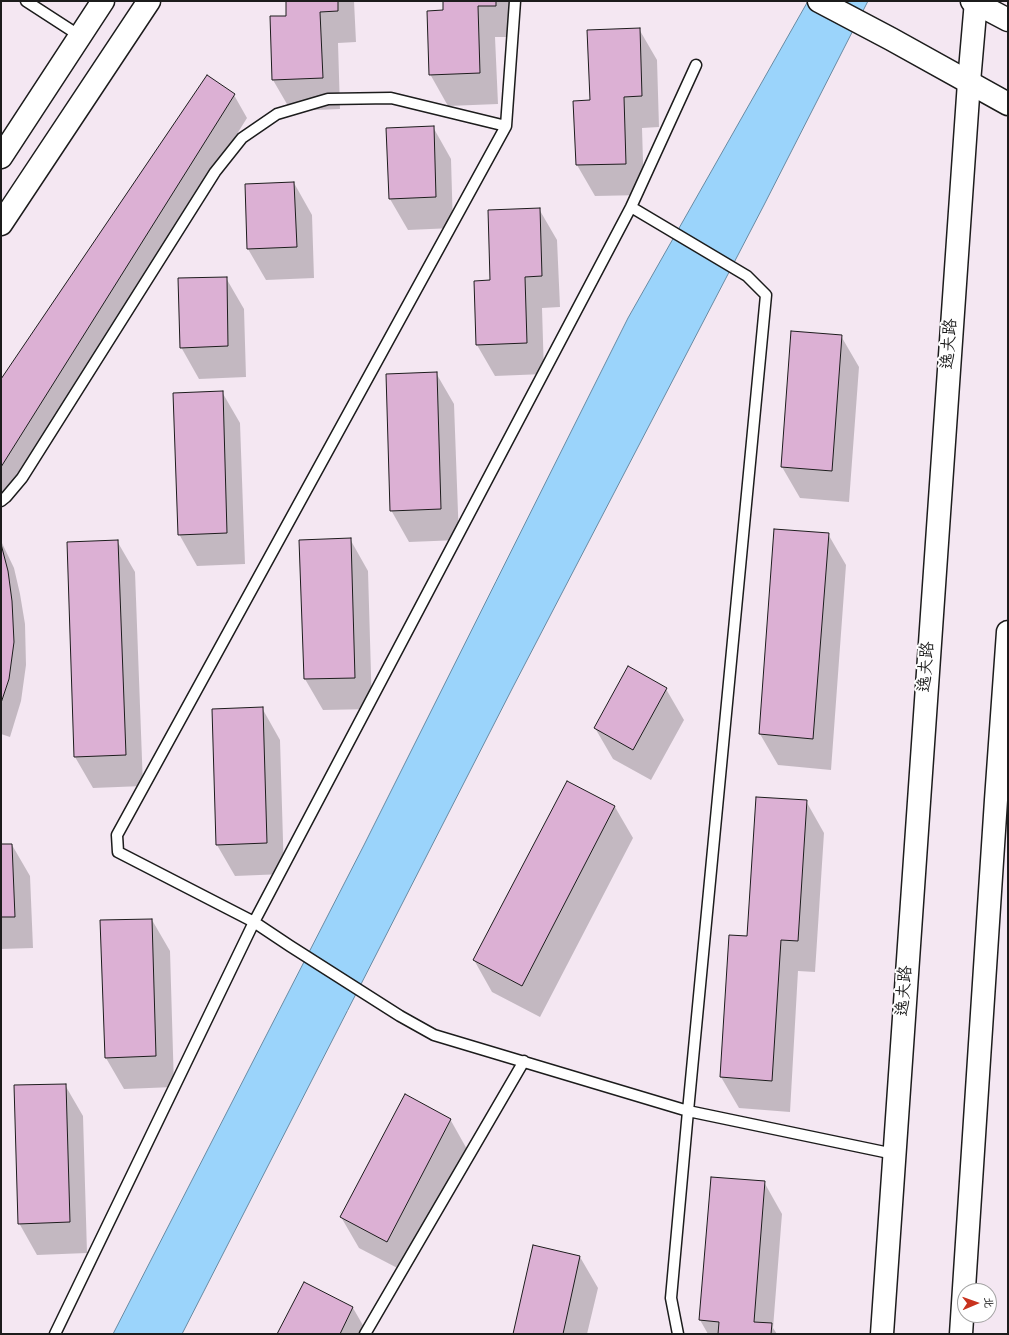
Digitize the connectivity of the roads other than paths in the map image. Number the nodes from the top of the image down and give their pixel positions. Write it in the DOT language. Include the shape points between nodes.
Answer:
graph roads {
  1 [pos="26,1"];
  2 [pos="103,1"];
  3 [pos="149,1"];
  4 [pos="515,1"];
  5 [pos="819,1"];
  6 [pos="975,2"];
  7 [pos="1008,20"];
  8 [pos="80,36"];
  9 [pos="696,65"];
  10 [pos="969,82"];
  11 [pos="1008,104"];
  12 [pos="506,126"];
  13 [pos="1,157"];
  14 [pos="631,207"];
  15 [pos="1,224"];
  16 [pos="1,501"];
  17 [pos="1008,632"];
  18 [pos="1006,701"];
  19 [pos="1002,801"];
  20 [pos="254,922"];
  21 [pos="524,1061"];
  22 [pos="688,1111"];
  23 [pos="894,1154"];
  24 [pos="55,1334"];
  25 [pos="366,1334"];
  26 [pos="678,1334"];
  27 [pos="882,1334"];
  28 [pos="961,1334"];
  1 -- 8 [label="lane"];
  2 -- 8 [label="main road"];
  3 -- 15 [label="main road"];
  4 -- 12 [label="lane"];
  5 -- 10 [label="main road"];
  6 -- 7 [label="main road"];
  6 -- 10 [label="main road, 逸夫路"];
  8 -- 13 [label="main road"];
  9 -- 14 [label="lane"];
  10 -- 11 [label="main road"];
  10 -- 23 [label="main road, 逸夫路"];
  12 -- 16 [label="lane" via="391,98 328,99 278,114 242,138 215,172 22,478"];
  12 -- 20 [label="lane" via="117,835 118,852"];
  14 -- 20 [label="lane"];
  14 -- 22 [label="lane" via="747,276 766,295"];
  17 -- 18 [label="main road"];
  18 -- 19 [label="main road"];
  19 -- 28 [label="main road"];
  20 -- 21 [label="lane" via="400,1016 434,1034"];
  20 -- 24 [label="lane"];
  21 -- 22 [label="lane"];
  21 -- 25 [label="lane"];
  22 -- 23 [label="lane"];
  22 -- 26 [label="lane" via="672,1298"];
  23 -- 27 [label="main road, 逸夫路"];
}
